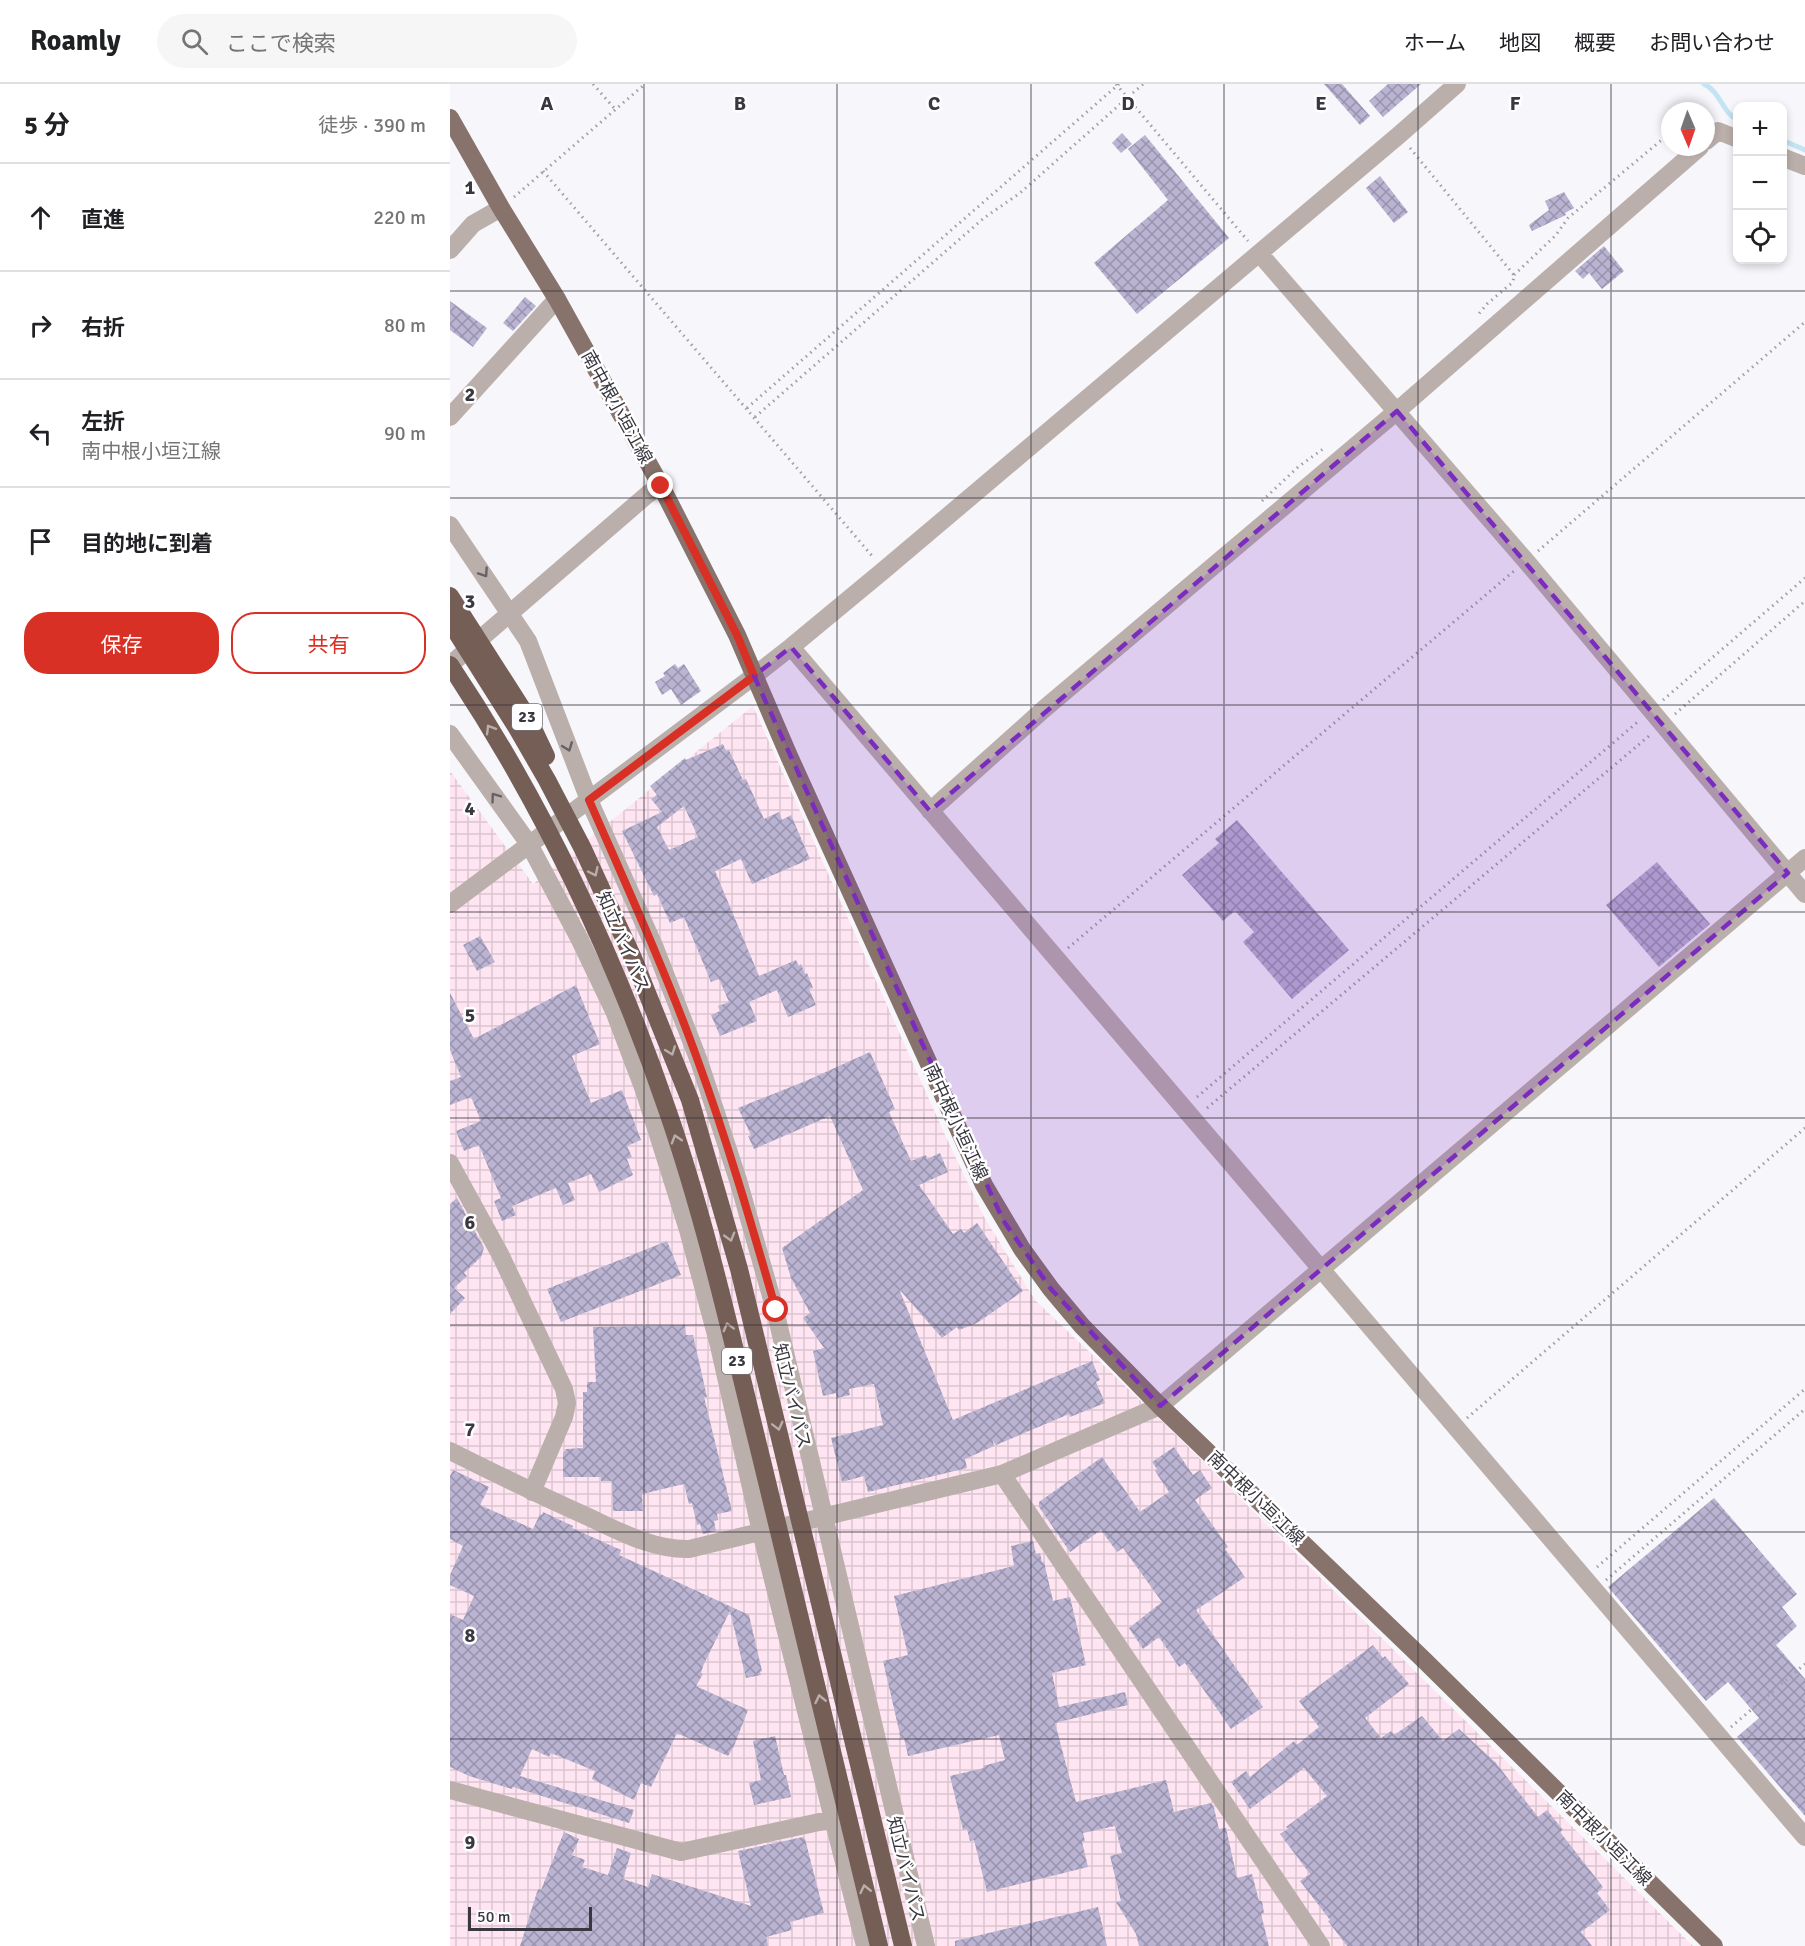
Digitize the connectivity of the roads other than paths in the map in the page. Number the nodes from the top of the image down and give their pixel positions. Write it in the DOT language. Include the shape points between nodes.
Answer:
graph roads {
  1 [pos="1457,84"];
  2 [pos="450,118"];
  3 [pos="1715,134"];
  4 [pos="1733,137"];
  5 [pos="1690,156"];
  6 [pos="1787,159"];
  7 [pos="1805,166"];
  8 [pos="501,208"];
  9 [pos="450,250"];
  10 [pos="1259,253"];
  11 [pos="557,299"];
  12 [pos="1397,411"];
  13 [pos="450,417"];
  14 [pos="661,486"];
  15 [pos="450,525"];
  16 [pos="450,596"];
  17 [pos="511,613"];
  18 [pos="450,622"];
  19 [pos="791,646"];
  20 [pos="450,665"];
  21 [pos="754,676"];
  22 [pos="450,734"];
  23 [pos="589,800"];
  24 [pos="930,811"];
  25 [pos="529,844"];
  26 [pos="583,849"];
  27 [pos="1805,858"];
  28 [pos="1788,873"];
  29 [pos="1805,894"];
  30 [pos="450,904"];
  31 [pos="450,1163"];
  32 [pos="1322,1270"];
  33 [pos="1160,1406"];
  34 [pos="450,1450"];
  35 [pos="1002,1474"];
  36 [pos="532,1492"];
  37 [pos="825,1517"];
  38 [pos="761,1532"];
  39 [pos="450,1790"];
  40 [pos="833,1819"];
  41 [pos="1805,1837"];
  42 [pos="865,1946"];
  43 [pos="879,1946"];
  44 [pos="903,1946"];
  45 [pos="926,1946"];
  46 [pos="1321,1946"];
  47 [pos="1714,1946"];
  1 -- 10 [label="street"];
  2 -- 8 [label="main road, 南中根小垣江線"];
  3 -- 4 [label="street" via="1718,131"];
  5 -- 12 [label="street"];
  6 -- 7 [label="street"];
  8 -- 9 [label="street" via="473,224"];
  8 -- 11 [label="main road, 南中根小垣江線"];
  10 -- 12 [label="street"];
  10 -- 19 [label="street"];
  11 -- 13 [label="street"];
  11 -- 14 [label="main road, 南中根小垣江線"];
  12 -- 24 [label="street" via="1044,709"];
  12 -- 28 [label="street"];
  14 -- 17 [label="street"];
  14 -- 21 [label="main road, 南中根小垣江線"];
  15 -- 17 [label="street, one-way"];
  16 -- 26 [label="highway, 23, bridge" via="528,718 557,777"];
  17 -- 20 [label="street"];
  17 -- 23 [label="street, one-way" via="528,640"];
  18 -- 26 [label="highway, 知立バイパス / 23, bridge" via="517,728"];
  19 -- 21 [label="street"];
  19 -- 24 [label="street"];
  43 -- 20 [label="highway, 知立バイパス / 23, one-way, bridge" via="739,1367 668,1111 610,964 564,862 531,797"];
  21 -- 23 [label="street"];
  21 -- 33 [label="main road, 南中根小垣江線" via="998,1211 1051,1290"];
  25 -- 22 [label="street, one-way"];
  23 -- 25 [label="street"];
  23 -- 37 [label="street" via="655,948 699,1061 776,1310"];
  24 -- 32 [label="street"];
  25 -- 30 [label="street"];
  25 -- 38 [label="street" via="614,1011 644,1090 719,1346"];
  26 -- 44 [label="highway, 知立バイパス / 23, one-way, bridge" via="660,1024 690,1100 714,1179 750,1312"];
  27 -- 28 [label="street"];
  28 -- 29 [label="street"];
  28 -- 32 [label="street"];
  31 -- 36 [label="street" via="500,1254 564,1389 564,1417"];
  32 -- 33 [label="street"];
  32 -- 41 [label="street"];
  33 -- 35 [label="street"];
  33 -- 47 [label="main road, 南中根小垣江線"];
  34 -- 36 [label="street"];
  35 -- 37 [label="street"];
  35 -- 46 [label="street"];
  36 -- 38 [label="street" via="636,1539 673,1549 689,1549"];
  37 -- 38 [label="street"];
  37 -- 45 [label="street"];
  38 -- 40 [label="street"];
  39 -- 40 [label="street" via="681,1852"];
  40 -- 42 [label="street"];
}
